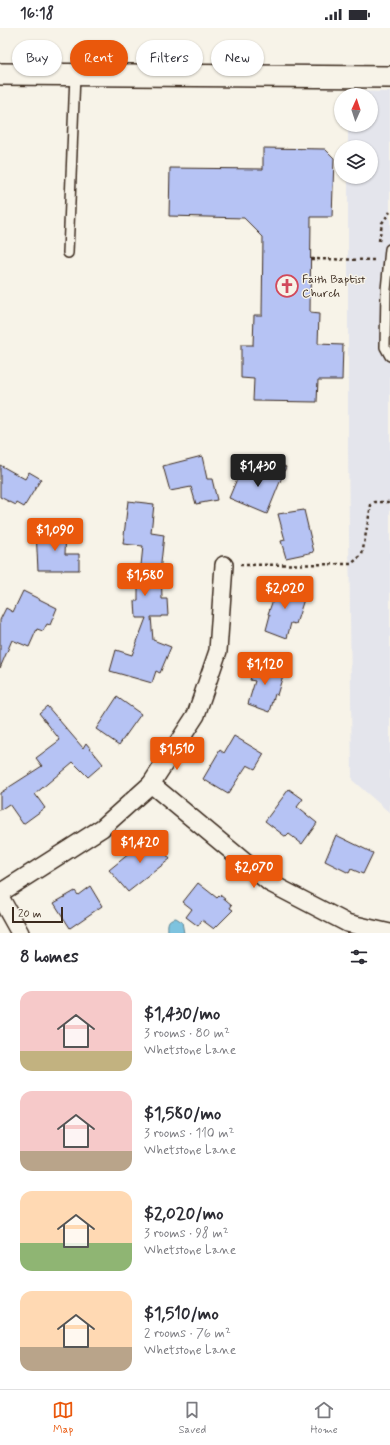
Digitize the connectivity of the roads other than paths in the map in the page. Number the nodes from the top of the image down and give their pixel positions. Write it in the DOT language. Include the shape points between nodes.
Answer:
graph roads {
  1 [pos="0,74"];
  2 [pos="70,75"];
  3 [pos="128,75"];
  4 [pos="75,76"];
  5 [pos="390,77"];
  6 [pos="390,249"];
  7 [pos="68,253"];
  8 [pos="390,356"];
  9 [pos="224,565"];
  10 [pos="151,784"];
  11 [pos="0,894"];
  12 [pos="0,897"];
  13 [pos="20,933"];
  14 [pos="390,933"];
  1 -- 2 [label="street"];
  3 -- 5 [label="street"];
  4 -- 7 [label="lane"];
  6 -- 8 [label="lane" via="385,347"];
  9 -- 10 [label="street" via="218,651 196,715"];
  10 -- 11 [label="street" via="102,828"];
  10 -- 14 [label="street" via="270,883 347,923"];
  12 -- 13 [label="street"];
}
